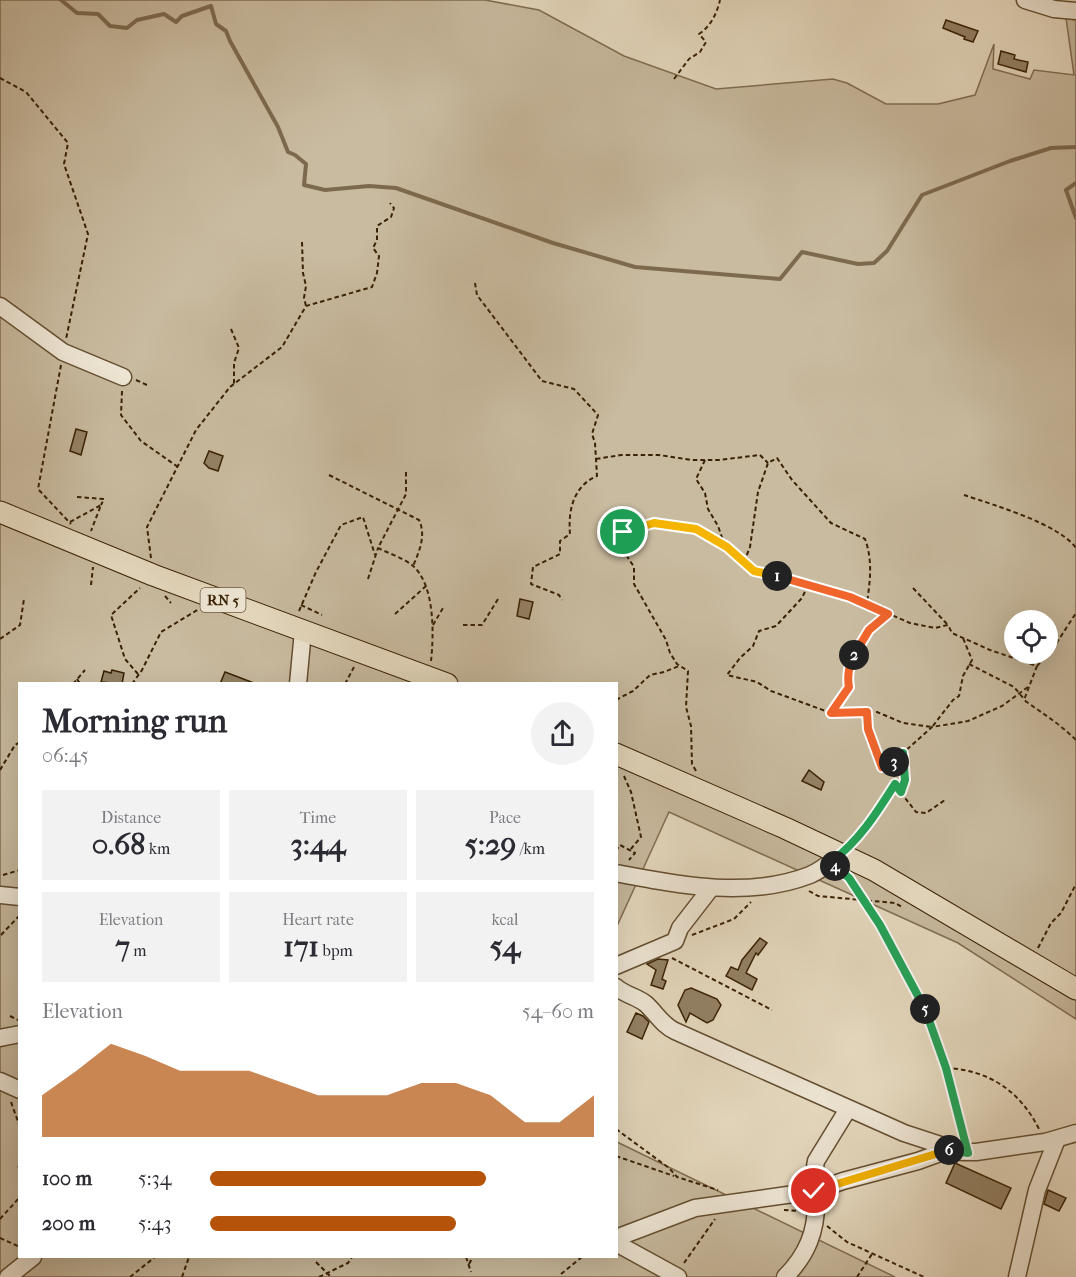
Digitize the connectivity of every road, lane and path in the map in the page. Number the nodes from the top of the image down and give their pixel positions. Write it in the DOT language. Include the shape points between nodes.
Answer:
graph roads {
  1 [pos="720,0"];
  2 [pos="1025,0"];
  3 [pos="1076,11"];
  4 [pos="0,78"];
  5 [pos="674,79"];
  6 [pos="390,203"];
  7 [pos="302,242"];
  8 [pos="475,283"];
  9 [pos="0,306"];
  10 [pos="306,306"];
  11 [pos="231,329"];
  12 [pos="63,352"];
  13 [pos="123,377"];
  14 [pos="234,384"];
  15 [pos="596,459"];
  16 [pos="705,460"];
  17 [pos="768,463"];
  18 [pos="178,467"];
  19 [pos="406,472"];
  20 [pos="329,475"];
  21 [pos="964,495"];
  22 [pos="77,497"];
  23 [pos="101,505"];
  24 [pos="396,509"];
  25 [pos="0,512"];
  26 [pos="70,522"];
  27 [pos="85,545"];
  28 [pos="725,546"];
  29 [pos="378,548"];
  30 [pos="1076,548"];
  31 [pos="375,555"];
  32 [pos="744,562"];
  33 [pos="413,566"];
  34 [pos="153,575"];
  35 [pos="368,579"];
  36 [pos="808,584"];
  37 [pos="426,586"];
  38 [pos="913,588"];
  39 [pos="216,597"];
  40 [pos="24,598"];
  41 [pos="498,600"];
  42 [pos="562,600"];
  43 [pos="867,604"];
  44 [pos="301,605"];
  45 [pos="444,608"];
  46 [pos="1076,613"];
  47 [pos="395,614"];
  48 [pos="888,614"];
  49 [pos="322,615"];
  50 [pos="433,625"];
  51 [pos="463,625"];
  52 [pos="948,625"];
  53 [pos="298,628"];
  54 [pos="963,638"];
  55 [pos="0,639"];
  56 [pos="431,664"];
  57 [pos="969,664"];
  58 [pos="679,666"];
  59 [pos="1038,666"];
  60 [pos="85,670"];
  61 [pos="138,674"];
  62 [pos="76,679"];
  63 [pos="74,682"];
  64 [pos="78,682"];
  65 [pos="133,682"];
  66 [pos="298,682"];
  67 [pos="442,682"];
  68 [pos="1030,685"];
  69 [pos="1019,694"];
  70 [pos="618,699"];
  71 [pos="1024,700"];
  72 [pos="867,712"];
  73 [pos="831,713"];
  74 [pos="932,727"];
  75 [pos="1076,740"];
  76 [pos="18,743"];
  77 [pos="903,753"];
  78 [pos="618,755"];
  79 [pos="0,770"];
  80 [pos="624,775"];
  81 [pos="901,792"];
  82 [pos="708,795"];
  83 [pos="945,800"];
  84 [pos="618,848"];
  85 [pos="630,850"];
  86 [pos="836,858"];
  87 [pos="622,868"];
  88 [pos="18,871"];
  89 [pos="3,875"];
  90 [pos="790,880"];
  91 [pos="1076,884"];
  92 [pos="768,885"];
  93 [pos="711,888"];
  94 [pos="0,896"];
  95 [pos="18,897"];
  96 [pos="864,899"];
  97 [pos="904,908"];
  98 [pos="18,917"];
  99 [pos="1,935"];
  100 [pos="670,948"];
  101 [pos="1030,963"];
  102 [pos="618,965"];
  103 [pos="618,989"];
  104 [pos="1076,989"];
  105 [pos="772,1010"];
  106 [pos="10,1016"];
  107 [pos="18,1019"];
  108 [pos="18,1034"];
  109 [pos="0,1038"];
  110 [pos="946,1068"];
  111 [pos="8,1085"];
  112 [pos="848,1109"];
  113 [pos="18,1120"];
  114 [pos="618,1131"];
  115 [pos="1076,1133"];
  116 [pos="1051,1140"];
  117 [pos="951,1149"];
  118 [pos="968,1153"];
  119 [pos="618,1157"];
  120 [pos="677,1177"];
  121 [pos="814,1191"];
  122 [pos="18,1199"];
  123 [pos="747,1200"];
  124 [pos="728,1203"];
  125 [pos="777,1208"];
  126 [pos="815,1216"];
  127 [pos="0,1220"];
  128 [pos="618,1237"];
  129 [pos="0,1238"];
  130 [pos="618,1244"];
  131 [pos="18,1246"];
  132 [pos="872,1254"];
  133 [pos="32,1258"];
  134 [pos="154,1258"];
  135 [pos="189,1258"];
  136 [pos="351,1258"];
  137 [pos="466,1258"];
  138 [pos="472,1258"];
  139 [pos="581,1258"];
  140 [pos="316,1262"];
  141 [pos="469,1264"];
  142 [pos="471,1272"];
  143 [pos="326,1273"];
  144 [pos="561,1274"];
  145 [pos="676,1275"];
  146 [pos="8,1277"];
  147 [pos="130,1277"];
  148 [pos="182,1277"];
  149 [pos="319,1277"];
  150 [pos="331,1277"];
  151 [pos="785,1277"];
  152 [pos="857,1277"];
  153 [pos="924,1277"];
  154 [pos="1017,1277"];
  1 -- 5 [label="path" via="707,29 699,34 706,42"];
  2 -- 3 [label="street"];
  4 -- 12 [label="path" via="26,92 68,143 64,164 88,234"];
  6 -- 10 [label="path" via="394,208 391,217 377,226 373,248 379,256 372,287"];
  7 -- 10 [label="path"];
  8 -- 15 [label="path" via="477,295 542,381 573,389 598,415 592,434"];
  9 -- 12 [label="street"];
  10 -- 14 [label="path" via="282,347"];
  11 -- 14 [label="path" via="239,348"];
  12 -- 13 [label="street"];
  12 -- 26 [label="path" via="38,489"];
  13 -- 18 [label="path" via="121,415 141,441"];
  14 -- 18 [label="path" via="196,430"];
  15 -- 16 [label="path" via="659,455"];
  15 -- 42 [label="path" via="597,476 585,481 572,502 570,534 560,541 560,554 533,567 531,584 559,595"];
  16 -- 17 [label="path" via="760,455"];
  16 -- 28 [label="path" via="696,479"];
  17 -- 32 [label="path"];
  17 -- 43 [label="path" via="777,458 831,523 865,539 871,574"];
  18 -- 34 [label="path" via="147,527"];
  19 -- 24 [label="path" via="406,494"];
  20 -- 24 [label="path"];
  21 -- 30 [label="path" via="1022,515 1069,538"];
  22 -- 23 [label="path" via="104,499"];
  23 -- 26 [label="path"];
  23 -- 27 [label="path"];
  24 -- 29 [label="path"];
  24 -- 33 [label="path" via="419,520 423,529"];
  25 -- 27 [label="main road, RN 5"];
  26 -- 27 [label="path"];
  27 -- 34 [label="main road, RN 5"];
  28 -- 32 [label="path"];
  28 -- 58 [label="path" via="696,529 654,523 623,532 621,546 634,567 634,584"];
  29 -- 31 [label="path"];
  29 -- 33 [label="path"];
  31 -- 35 [label="path"];
  31 -- 44 [label="path" via="363,517 341,525"];
  32 -- 36 [label="path" via="754,571"];
  33 -- 37 [label="path"];
  34 -- 39 [label="main road, RN 5"];
  34 -- 61 [label="path" via="111,615 125,659"];
  36 -- 43 [label="path"];
  36 -- 73 [label="path" via="802,598 776,626 759,631 753,646 727,675 757,682 771,692"];
  37 -- 47 [label="path"];
  37 -- 50 [label="path"];
  38 -- 52 [label="path"];
  39 -- 53 [label="main road, RN 5"];
  39 -- 61 [label="path" via="161,632"];
  40 -- 55 [label="path" via="20,625"];
  41 -- 51 [label="path" via="482,626"];
  43 -- 48 [label="path"];
  44 -- 49 [label="path"];
  44 -- 53 [label="path"];
  45 -- 50 [label="path"];
  46 -- 59 [label="path"];
  48 -- 52 [label="path" via="935,628"];
  48 -- 73 [label="path" via="869,630 851,661 849,687"];
  50 -- 56 [label="path"];
  52 -- 54 [label="path" via="952,633"];
  53 -- 66 [label="street"];
  53 -- 67 [label="main road, RN 5"];
  54 -- 57 [label="path" via="972,660"];
  54 -- 59 [label="path"];
  57 -- 69 [label="path" via="1014,687"];
  57 -- 74 [label="path" via="959,696"];
  58 -- 70 [label="path" via="650,675 633,692"];
  58 -- 82 [label="path" via="688,671 686,707 692,726 692,764"];
  59 -- 68 [label="path"];
  60 -- 62 [label="path"];
  61 -- 65 [label="path"];
  62 -- 63 [label="path"];
  62 -- 64 [label="path"];
  68 -- 69 [label="path"];
  68 -- 71 [label="path"];
  69 -- 71 [label="path"];
  69 -- 74 [label="path" via="968,721"];
  71 -- 75 [label="path"];
  72 -- 73 [label="path"];
  72 -- 74 [label="path"];
  72 -- 77 [label="path" via="868,729 882,767"];
  74 -- 77 [label="path"];
  76 -- 79 [label="path"];
  77 -- 81 [label="path" via="905,780"];
  78 -- 82 [label="main road"];
  80 -- 85 [label="path" via="641,837"];
  81 -- 83 [label="path" via="916,812 926,813"];
  81 -- 86 [label="path" via="895,784 866,830"];
  82 -- 86 [label="main road"];
  84 -- 85 [label="path" via="620,845"];
  85 -- 87 [label="path" via="635,853"];
  86 -- 90 [label="street" via="811,875"];
  86 -- 96 [label="path"];
  86 -- 101 [label="main road" via="880,874"];
  87 -- 93 [label="street" via="670,884"];
  88 -- 89 [label="path"];
  90 -- 92 [label="street"];
  90 -- 96 [label="path" via="818,896"];
  91 -- 101 [label="path"];
  92 -- 93 [label="street"];
  92 -- 100 [label="path" via="734,920"];
  93 -- 100 [label="street" via="680,928"];
  94 -- 95 [label="street"];
  96 -- 97 [label="path"];
  96 -- 110 [label="path" via="923,1004"];
  98 -- 99 [label="path"];
  100 -- 102 [label="street"];
  100 -- 105 [label="path"];
  101 -- 104 [label="main road"];
  103 -- 112 [label="street" via="645,1003 668,1028"];
  106 -- 107 [label="path"];
  108 -- 109 [label="street"];
  110 -- 116 [label="path" via="985,1076 1005,1087 1029,1110"];
  110 -- 118 [label="path"];
  111 -- 113 [label="path"];
  112 -- 117 [label="street"];
  112 -- 121 [label="street" via="816,1161"];
  114 -- 120 [label="path"];
  115 -- 116 [label="street"];
  116 -- 118 [label="street"];
  116 -- 154 [label="street"];
  117 -- 118 [label="street"];
  117 -- 121 [label="street"];
  119 -- 120 [label="path"];
  120 -- 123 [label="path"];
  121 -- 123 [label="street"];
  121 -- 126 [label="street"];
  122 -- 127 [label="path"];
  123 -- 124 [label="street"];
  124 -- 128 [label="street" via="688,1210"];
  124 -- 145 [label="path"];
  125 -- 126 [label="path"];
  126 -- 132 [label="path" via="847,1242"];
  126 -- 151 [label="street" via="808,1246"];
  129 -- 131 [label="path"];
  130 -- 145 [label="street"];
  132 -- 152 [label="path"];
  132 -- 153 [label="path"];
  133 -- 146 [label="street"];
  134 -- 147 [label="path"];
  135 -- 148 [label="path"];
  136 -- 143 [label="path"];
  137 -- 141 [label="path"];
  138 -- 141 [label="path"];
  139 -- 144 [label="path"];
  140 -- 143 [label="path"];
  141 -- 142 [label="path"];
  143 -- 149 [label="path"];
  143 -- 150 [label="path"];
}
